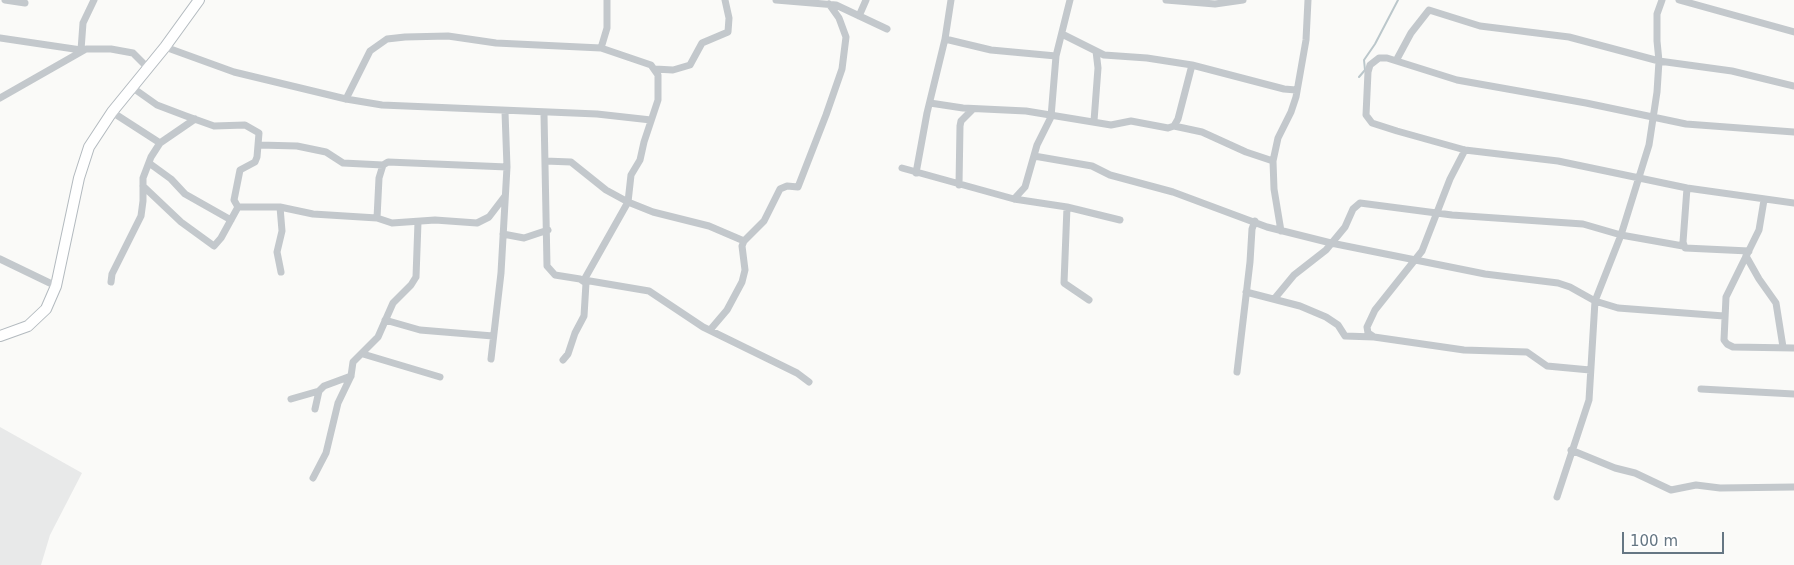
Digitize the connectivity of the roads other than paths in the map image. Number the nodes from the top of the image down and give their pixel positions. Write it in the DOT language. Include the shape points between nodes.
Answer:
graph roads {
  1 [pos="5,0"];
  2 [pos="94,0"];
  3 [pos="199,0"];
  4 [pos="608,0"];
  5 [pos="725,0"];
  6 [pos="776,0"];
  7 [pos="866,0"];
  8 [pos="951,0"];
  9 [pos="1070,0"];
  10 [pos="1166,0"];
  11 [pos="1243,0"];
  12 [pos="1308,0"];
  13 [pos="1662,0"];
  14 [pos="1679,0"];
  15 [pos="1196,1"];
  16 [pos="25,2"];
  17 [pos="829,4"];
  18 [pos="859,16"];
  19 [pos="887,29"];
  20 [pos="1794,32"];
  21 [pos="1062,34"];
  22 [pos="0,38"];
  23 [pos="945,39"];
  24 [pos="165,47"];
  25 [pos="601,48"];
  26 [pos="81,50"];
  27 [pos="1096,51"];
  28 [pos="1056,56"];
  29 [pos="1397,59"];
  30 [pos="1659,61"];
  31 [pos="1192,65"];
  32 [pos="148,68"];
  33 [pos="655,69"];
  34 [pos="1794,86"];
  35 [pos="132,88"];
  36 [pos="1296,90"];
  37 [pos="0,98"];
  38 [pos="346,99"];
  39 [pos="930,103"];
  40 [pos="972,109"];
  41 [pos="112,112"];
  42 [pos="505,112"];
  43 [pos="544,114"];
  44 [pos="1051,117"];
  45 [pos="1652,117"];
  46 [pos="195,119"];
  47 [pos="651,120"];
  48 [pos="1094,121"];
  49 [pos="1174,126"];
  50 [pos="1794,132"];
  51 [pos="160,143"];
  52 [pos="259,145"];
  53 [pos="1465,150"];
  54 [pos="1034,156"];
  55 [pos="545,161"];
  56 [pos="1273,161"];
  57 [pos="149,163"];
  58 [pos="382,165"];
  59 [pos="507,167"];
  60 [pos="902,168"];
  61 [pos="916,173"];
  62 [pos="1638,178"];
  63 [pos="959,185"];
  64 [pos="142,186"];
  65 [pos="1687,188"];
  66 [pos="506,196"];
  67 [pos="1014,199"];
  68 [pos="1764,200"];
  69 [pos="628,202"];
  70 [pos="1794,203"];
  71 [pos="238,207"];
  72 [pos="280,207"];
  73 [pos="1067,207"];
  74 [pos="1437,212"];
  75 [pos="377,218"];
  76 [pos="231,220"];
  77 [pos="1120,220"];
  78 [pos="1255,221"];
  79 [pos="418,222"];
  80 [pos="548,230"];
  81 [pos="1281,231"];
  82 [pos="504,234"];
  83 [pos="1621,235"];
  84 [pos="744,241"];
  85 [pos="1331,243"];
  86 [pos="1684,246"];
  87 [pos="1747,253"];
  88 [pos="1417,258"];
  89 [pos="0,259"];
  90 [pos="281,272"];
  91 [pos="584,280"];
  92 [pos="111,282"];
  93 [pos="56,286"];
  94 [pos="1246,292"];
  95 [pos="1275,298"];
  96 [pos="1089,300"];
  97 [pos="1595,301"];
  98 [pos="1724,316"];
  99 [pos="385,320"];
  100 [pos="710,330"];
  101 [pos="0,336"];
  102 [pos="493,336"];
  103 [pos="1374,337"];
  104 [pos="1783,348"];
  105 [pos="1794,348"];
  106 [pos="363,354"];
  107 [pos="491,359"];
  108 [pos="563,360"];
  109 [pos="1590,370"];
  110 [pos="1237,372"];
  111 [pos="351,376"];
  112 [pos="440,377"];
  113 [pos="810,382"];
  114 [pos="1701,389"];
  115 [pos="319,391"];
  116 [pos="1794,394"];
  117 [pos="291,399"];
  118 [pos="315,409"];
  119 [pos="1570,450"];
  120 [pos="313,478"];
  121 [pos="1794,487"];
  122 [pos="1557,497"];
  1 -- 16 [label="street"];
  2 -- 26 [label="street" via="82,23"];
  3 -- 24 [label="street"];
  4 -- 25 [label="street" via="607,28"];
  5 -- 33 [label="street" via="728,32 702,43 690,65 673,70"];
  6 -- 17 [label="street"];
  7 -- 18 [label="street"];
  8 -- 23 [label="street"];
  9 -- 21 [label="street"];
  10 -- 15 [label="street"];
  11 -- 15 [label="street" via="1215,4"];
  12 -- 36 [label="street" via="1306,40"];
  13 -- 30 [label="street" via="1657,14"];
  14 -- 20 [label="street"];
  17 -- 18 [label="street"];
  17 -- 84 [label="street" via="846,37 836,88 798,187 787,186 780,190 764,221"];
  18 -- 19 [label="street"];
  21 -- 27 [label="street"];
  21 -- 28 [label="street"];
  22 -- 26 [label="street"];
  23 -- 28 [label="street" via="991,50"];
  23 -- 39 [label="street"];
  24 -- 32 [label="street"];
  24 -- 38 [label="street" via="234,72"];
  25 -- 33 [label="street" via="642,60"];
  25 -- 38 [label="street" via="502,43 448,36 387,40 370,51"];
  26 -- 32 [label="street" via="125,51 138,56"];
  26 -- 37 [label="street"];
  27 -- 31 [label="street" via="1111,56"];
  27 -- 48 [label="street"];
  28 -- 44 [label="street"];
  29 -- 30 [label="street" via="1429,10 1480,26 1569,37"];
  29 -- 45 [label="street" via="1457,80"];
  29 -- 53 [label="street" via="1379,58 1370,65 1366,115 1372,123"];
  30 -- 34 [label="street" via="1732,71"];
  30 -- 45 [label="street"];
  31 -- 36 [label="street"];
  31 -- 49 [label="street"];
  32 -- 35 [label="street"];
  33 -- 47 [label="street" via="658,100"];
  35 -- 41 [label="street"];
  35 -- 46 [label="street" via="157,105"];
  36 -- 56 [label="street" via="1292,112 1278,138"];
  38 -- 42 [label="street" via="382,105"];
  39 -- 40 [label="street"];
  39 -- 61 [label="street"];
  40 -- 44 [label="street"];
  40 -- 63 [label="street" via="960,126"];
  41 -- 51 [label="street"];
  41 -- 93 [label="street" via="83,162"];
  42 -- 43 [label="street"];
  42 -- 59 [label="street"];
  43 -- 47 [label="street"];
  43 -- 55 [label="street"];
  44 -- 48 [label="street"];
  44 -- 54 [label="street"];
  45 -- 50 [label="street" via="1686,124"];
  45 -- 62 [label="street" via="1649,145"];
  46 -- 51 [label="street"];
  46 -- 52 [label="street" via="214,126 254,129 259,133"];
  47 -- 69 [label="street" via="640,160 631,176"];
  48 -- 49 [label="street" via="1111,125 1131,121 1168,128"];
  49 -- 56 [label="street" via="1202,132"];
  51 -- 57 [label="street"];
  52 -- 58 [label="street" via="297,146 326,152 343,163"];
  52 -- 71 [label="street" via="255,162 240,170 234,200"];
  53 -- 62 [label="street" via="1558,161"];
  53 -- 74 [label="street"];
  54 -- 67 [label="street" via="1025,187"];
  54 -- 78 [label="street" via="1096,168 1110,176 1173,192"];
  55 -- 69 [label="street" via="571,162 606,190"];
  55 -- 80 [label="street"];
  56 -- 81 [label="street"];
  57 -- 64 [label="street"];
  57 -- 76 [label="street" via="185,194"];
  58 -- 59 [label="street" via="394,160"];
  58 -- 75 [label="street"];
  59 -- 66 [label="street"];
  60 -- 61 [label="street"];
  61 -- 63 [label="street"];
  62 -- 65 [label="street"];
  62 -- 83 [label="street"];
  63 -- 67 [label="street"];
  64 -- 76 [label="street" via="212,245 217,245"];
  64 -- 92 [label="street" via="144,201 140,216"];
  65 -- 68 [label="street" via="1729,192"];
  65 -- 86 [label="street"];
  66 -- 79 [label="street" via="483,221"];
  66 -- 82 [label="street"];
  67 -- 73 [label="street"];
  68 -- 70 [label="street"];
  68 -- 87 [label="street" via="1759,230"];
  69 -- 84 [label="street" via="653,212 717,228"];
  69 -- 91 [label="street"];
  71 -- 72 [label="street"];
  71 -- 76 [label="street"];
  72 -- 75 [label="street" via="313,214"];
  72 -- 90 [label="street" via="282,231 278,252"];
  73 -- 77 [label="street"];
  73 -- 96 [label="street" via="1064,283"];
  74 -- 83 [label="street" via="1583,224"];
  74 -- 85 [label="street" via="1360,203"];
  74 -- 88 [label="street"];
  75 -- 79 [label="street" via="392,223"];
  78 -- 81 [label="street"];
  78 -- 94 [label="street"];
  79 -- 99 [label="street" via="416,276 412,285 393,303"];
  80 -- 82 [label="street" via="524,238"];
  80 -- 91 [label="street" via="547,266 550,271 558,276"];
  81 -- 85 [label="street"];
  82 -- 102 [label="street"];
  83 -- 86 [label="street"];
  83 -- 97 [label="street"];
  84 -- 100 [label="street" via="742,282 727,310"];
  85 -- 88 [label="street"];
  85 -- 95 [label="street" via="1294,275"];
  86 -- 87 [label="street" via="1688,249"];
  87 -- 98 [label="street" via="1729,286"];
  87 -- 104 [label="street" via="1755,274 1776,302"];
  88 -- 97 [label="street" via="1485,274 1558,283 1570,286"];
  88 -- 103 [label="street" via="1375,310 1367,327 1368,333"];
  89 -- 93 [label="street"];
  91 -- 100 [label="street" via="648,291"];
  91 -- 108 [label="street" via="584,316"];
  93 -- 101 [label="street" via="46,309 28,326"];
  94 -- 95 [label="street"];
  94 -- 110 [label="street"];
  95 -- 103 [label="street" via="1332,320 1345,336"];
  97 -- 98 [label="street" via="1618,308"];
  97 -- 109 [label="street"];
  98 -- 104 [label="street" via="1724,340 1727,344 1733,347"];
  99 -- 102 [label="street" via="420,330"];
  99 -- 106 [label="street" via="378,337"];
  100 -- 113 [label="street"];
  102 -- 107 [label="street"];
  103 -- 109 [label="street" via="1464,350 1528,352 1546,366"];
  104 -- 105 [label="street"];
  106 -- 111 [label="street" via="354,362"];
  106 -- 112 [label="street"];
  109 -- 119 [label="street" via="1589,400"];
  111 -- 115 [label="street"];
  111 -- 120 [label="street" via="338,403 326,453"];
  114 -- 116 [label="street"];
  115 -- 117 [label="street"];
  115 -- 118 [label="street"];
  119 -- 121 [label="street" via="1635,473 1671,490 1696,486"];
  119 -- 122 [label="street"];
}
